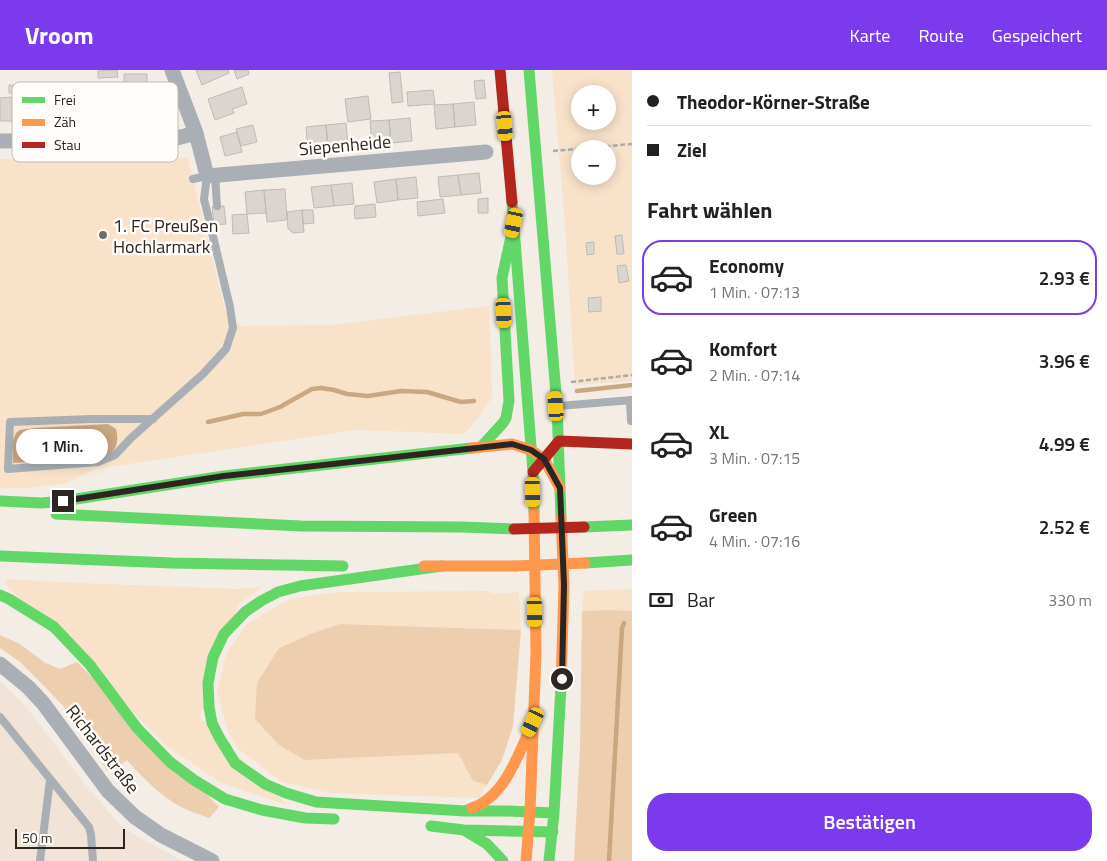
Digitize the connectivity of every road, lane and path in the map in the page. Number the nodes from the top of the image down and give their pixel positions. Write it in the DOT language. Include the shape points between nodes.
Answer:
graph roads {
  1 [pos="172,70"];
  2 [pos="500,70"];
  3 [pos="529,70"];
  4 [pos="177,82"];
  5 [pos="178,86"];
  6 [pos="196,133"];
  7 [pos="178,138"];
  8 [pos="632,144"];
  9 [pos="554,151"];
  10 [pos="486,152"];
  11 [pos="205,177"];
  12 [pos="217,206"];
  13 [pos="514,223"];
  14 [pos="632,375"];
  15 [pos="555,383"];
  16 [pos="631,400"];
  17 [pos="556,406"];
  18 [pos="153,419"];
  19 [pos="632,421"];
  20 [pos="559,441"];
  21 [pos="632,444"];
  22 [pos="481,447"];
  23 [pos="531,450"];
  24 [pos="544,459"];
  25 [pos="533,472"];
  26 [pos="560,488"];
  27 [pos="0,501"];
  28 [pos="0,512"];
  29 [pos="632,525"];
  30 [pos="0,556"];
  31 [pos="632,560"];
  32 [pos="442,566"];
  33 [pos="0,595"];
  34 [pos="0,664"];
  35 [pos="0,718"];
  36 [pos="533,722"];
  37 [pos="50,780"];
  38 [pos="465,811"];
  39 [pos="530,811"];
  40 [pos="554,813"];
  41 [pos="342,820"];
  42 [pos="424,826"];
  43 [pos="464,830"];
  44 [pos="528,831"];
  45 [pos="553,832"];
  46 [pos="40,861"];
  47 [pos="93,861"];
  48 [pos="212,861"];
  49 [pos="503,861"];
  50 [pos="526,861"];
  51 [pos="549,861"];
  1 -- 4 [label="street"];
  2 -- 13 [label="main road"];
  3 -- 15 [label="main road"];
  5 -- 6 [label="street"];
  6 -- 7 [label="street"];
  6 -- 11 [label="street"];
  8 -- 9 [label="path"];
  10 -- 11 [label="street, Siepenheide"];
  11 -- 12 [label="lane"];
  11 -- 18 [label="lane" via="204,199 233,328 226,349"];
  13 -- 22 [label="main road" via="502,278 509,401 503,423"];
  13 -- 23 [label="main road"];
  14 -- 15 [label="path"];
  15 -- 17 [label="main road"];
  16 -- 17 [label="lane"];
  16 -- 19 [label="lane"];
  17 -- 20 [label="main road"];
  18 -- 18 [label="lane" via="115,455 98,462 8,469 10,422"];
  20 -- 21 [label="main road"];
  20 -- 24 [label="main road"];
  20 -- 26 [label="main road"];
  22 -- 23 [label="main road" via="512,444"];
  22 -- 27 [label="main road" via="224,476 63,501"];
  23 -- 24 [label="main road"];
  23 -- 25 [label="main road"];
  24 -- 25 [label="main road"];
  24 -- 26 [label="main road"];
  25 -- 36 [label="main road" via="536,652"];
  26 -- 40 [label="main road" via="563,660"];
  28 -- 29 [label="main road, bridge" via="301,526 584,528"];
  30 -- 32 [label="main road"];
  31 -- 32 [label="main road, bridge"];
  32 -- 38 [label="main road" via="300,586 261,600 224,634 213,657 208,684 209,707 215,730 235,763 265,784 286,793 316,802"];
  33 -- 41 [label="main road" via="54,627 90,665 137,728 170,762 194,780 225,799 262,810 305,818"];
  34 -- 48 [label="street, Richardstraße" via="43,703 108,791 162,835"];
  35 -- 37 [label="lane"];
  36 -- 38 [label="main road" via="503,784 486,802"];
  36 -- 39 [label="main road"];
  37 -- 46 [label="lane"];
  37 -- 47 [label="lane" via="89,827"];
  38 -- 39 [label="main road"];
  39 -- 40 [label="main road"];
  39 -- 44 [label="main road"];
  40 -- 45 [label="main road"];
  42 -- 43 [label="main road"];
  43 -- 44 [label="main road"];
  43 -- 49 [label="main road" via="487,844"];
  44 -- 45 [label="main road"];
  44 -- 50 [label="main road"];
  45 -- 51 [label="main road"];
}
